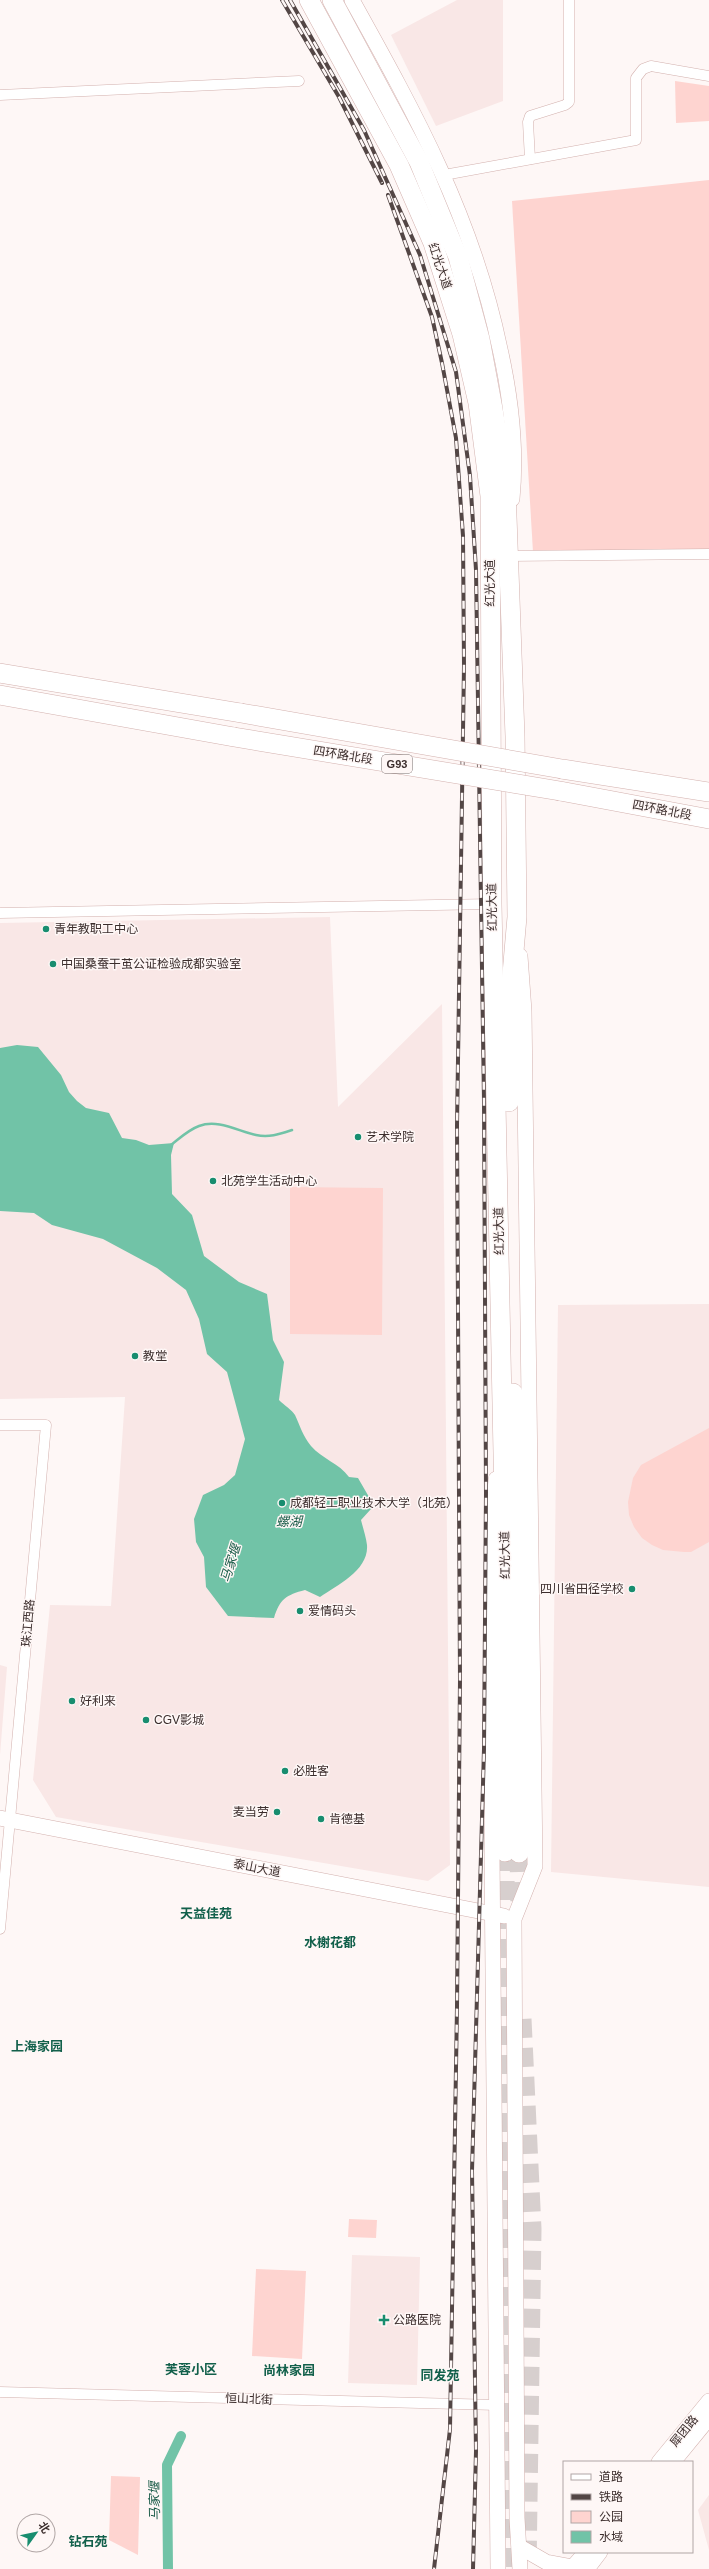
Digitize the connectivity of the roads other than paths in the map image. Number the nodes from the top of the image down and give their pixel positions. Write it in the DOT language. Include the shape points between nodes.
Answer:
graph roads {
  1 [pos="309,0"];
  2 [pos="332,0"];
  3 [pos="352,0"];
  4 [pos="569,0"];
  5 [pos="709,76"];
  6 [pos="299,81"];
  7 [pos="0,95"];
  8 [pos="530,159"];
  9 [pos="444,175"];
  10 [pos="508,551"];
  11 [pos="709,554"];
  12 [pos="0,674"];
  13 [pos="0,695"];
  14 [pos="709,792"];
  15 [pos="709,819"];
  16 [pos="492,904"];
  17 [pos="0,913"];
  18 [pos="517,917"];
  19 [pos="513,1393"];
  20 [pos="502,1416"];
  21 [pos="0,1425"];
  22 [pos="529,1504"];
  23 [pos="5,1819"];
  24 [pos="494,1914"];
  25 [pos="514,1919"];
  26 [pos="0,1929"];
  27 [pos="0,2392"];
  28 [pos="709,2401"];
  29 [pos="498,2405"];
  30 [pos="709,2418"];
  31 [pos="660,2461"];
  32 [pos="674,2461"];
  33 [pos="520,2546"];
  34 [pos="585,2553"];
  35 [pos="599,2553"];
  36 [pos="577,2568"];
  37 [pos="498,2569"];
  38 [pos="520,2569"];
  1 -- 16 [label="highway, 红光大道" via="399,165 433,243 462,334 478,402 490,496"];
  2 -- 10 [label="highway, 红光大道" via="419,162 458,257 480,340 493,409 506,489"];
  3 -- 9 [label="main road"];
  4 -- 8 [label="street" via="569,102 530,116"];
  5 -- 8 [label="street" via="651,66 646,68 636,78 636,140"];
  6 -- 7 [label="street"];
  8 -- 9 [label="street"];
  9 -- 10 [label="main road" via="476,254 511,399 514,478"];
  10 -- 11 [label="street"];
  10 -- 18 [label="highway, 红光大道" via="515,736"];
  12 -- 14 [label="highway, 四环路北段 / G93, bridge"];
  13 -- 15 [label="highway, 四环路北段 / G93, bridge"];
  16 -- 17 [label="street"];
  16 -- 20 [label="highway, 红光大道"];
  18 -- 19 [label="highway, 红光大道" via="509,1008 509,1310"];
  18 -- 22 [label="main road" via="524,1011"];
  19 -- 20 [label="highway, 红光大道" via="520,1540 512,1852"];
  19 -- 22 [label="highway"];
  20 -- 24 [label="main road" via="493,1517"];
  21 -- 23 [label="street, 珠江西路" via="46,1426"];
  22 -- 25 [label="main road" via="535,1866"];
  23 -- 24 [label="main road, 泰山大道"];
  23 -- 26 [label="street, 珠江西路"];
  24 -- 25 [label="main road, 泰山大道"];
  24 -- 29 [label="main road"];
  25 -- 33 [label="main road" via="516,2510"];
  27 -- 29 [label="street, 恒山北街"];
  28 -- 31 [label="main road, 犀团路"];
  29 -- 37 [label="main road"];
  30 -- 32 [label="main road, 犀团路"];
  33 -- 36 [label="main road" via="546,2562"];
  33 -- 38 [label="main road"];
  34 -- 36 [label="main road"];
  35 -- 36 [label="main road"];
}
